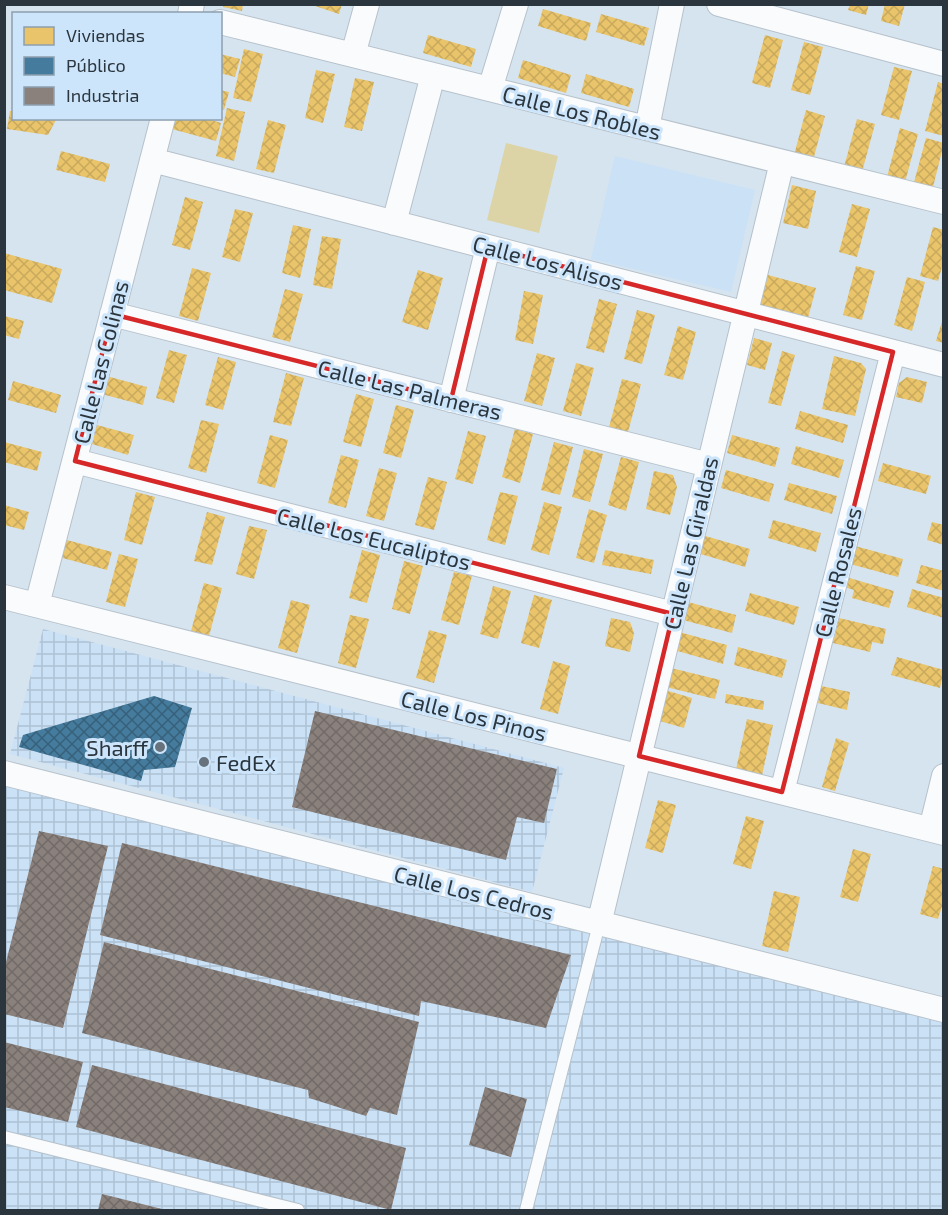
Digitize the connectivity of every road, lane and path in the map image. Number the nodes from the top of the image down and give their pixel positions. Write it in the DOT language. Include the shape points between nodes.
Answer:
graph roads {
  1 [pos="367,4"];
  2 [pos="516,4"];
  3 [pos="672,4"];
  4 [pos="719,4"];
  5 [pos="222,22"];
  6 [pos="353,55"];
  7 [pos="944,64"];
  8 [pos="433,75"];
  9 [pos="490,89"];
  10 [pos="162,120"];
  11 [pos="647,128"];
  12 [pos="152,160"];
  13 [pos="782,162"];
  14 [pos="944,202"];
  15 [pos="394,223"];
  16 [pos="488,247"];
  17 [pos="112,314"];
  18 [pos="745,314"];
  19 [pos="892,352"];
  20 [pos="944,365"];
  21 [pos="451,400"];
  22 [pos="75,460"];
  23 [pos="709,465"];
  24 [pos="4,597"];
  25 [pos="38,605"];
  26 [pos="673,615"];
  27 [pos="639,756"];
  28 [pos="4,772"];
  29 [pos="944,776"];
  30 [pos="782,792"];
  31 [pos="937,831"];
  32 [pos="599,924"];
  33 [pos="944,1010"];
  34 [pos="4,1137"];
  35 [pos="298,1210"];
  36 [pos="526,1210"];
  1 -- 6 [label="street"];
  2 -- 9 [label="street"];
  3 -- 11 [label="street"];
  4 -- 7 [label="street"];
  5 -- 6 [label="street, Calle Los Robles"];
  6 -- 8 [label="street, Calle Los Robles"];
  8 -- 9 [label="street, Calle Los Robles"];
  8 -- 15 [label="street"];
  9 -- 11 [label="street, Calle Los Robles"];
  10 -- 12 [label="street, Calle Las Colinas"];
  11 -- 13 [label="street, Calle Los Robles"];
  12 -- 15 [label="street, Calle Los Alisos"];
  12 -- 17 [label="street, Calle Las Colinas"];
  13 -- 14 [label="street, Calle Los Robles"];
  13 -- 18 [label="street, Calle Las Giraldas"];
  15 -- 16 [label="street, Calle Los Alisos"];
  16 -- 18 [label="street, Calle Los Alisos"];
  16 -- 21 [label="street"];
  17 -- 21 [label="street, Calle Las Palmeras"];
  17 -- 22 [label="street, Calle Las Colinas"];
  18 -- 19 [label="street, Calle Los Alisos"];
  18 -- 23 [label="street, Calle Las Giraldas"];
  19 -- 20 [label="street, Calle Los Alisos"];
  19 -- 30 [label="street, Calle Rosales"];
  21 -- 23 [label="street, Calle Las Palmeras"];
  22 -- 25 [label="street, Calle Las Colinas"];
  22 -- 26 [label="street, Calle Los Eucaliptos"];
  23 -- 26 [label="street, Calle Las Giraldas"];
  24 -- 25 [label="street, Calle Los Pinos"];
  25 -- 27 [label="street, Calle Los Pinos"];
  26 -- 27 [label="street, Calle Las Giraldas"];
  27 -- 30 [label="street, Calle Los Pinos"];
  27 -- 32 [label="street, Calle Las Giraldas"];
  28 -- 32 [label="street, Calle Los Cedros"];
  29 -- 31 [label="street"];
  30 -- 31 [label="street, Calle Los Pinos"];
  32 -- 33 [label="street, Calle Los Cedros"];
  32 -- 36 [label="lane"];
  34 -- 35 [label="lane"];
}
